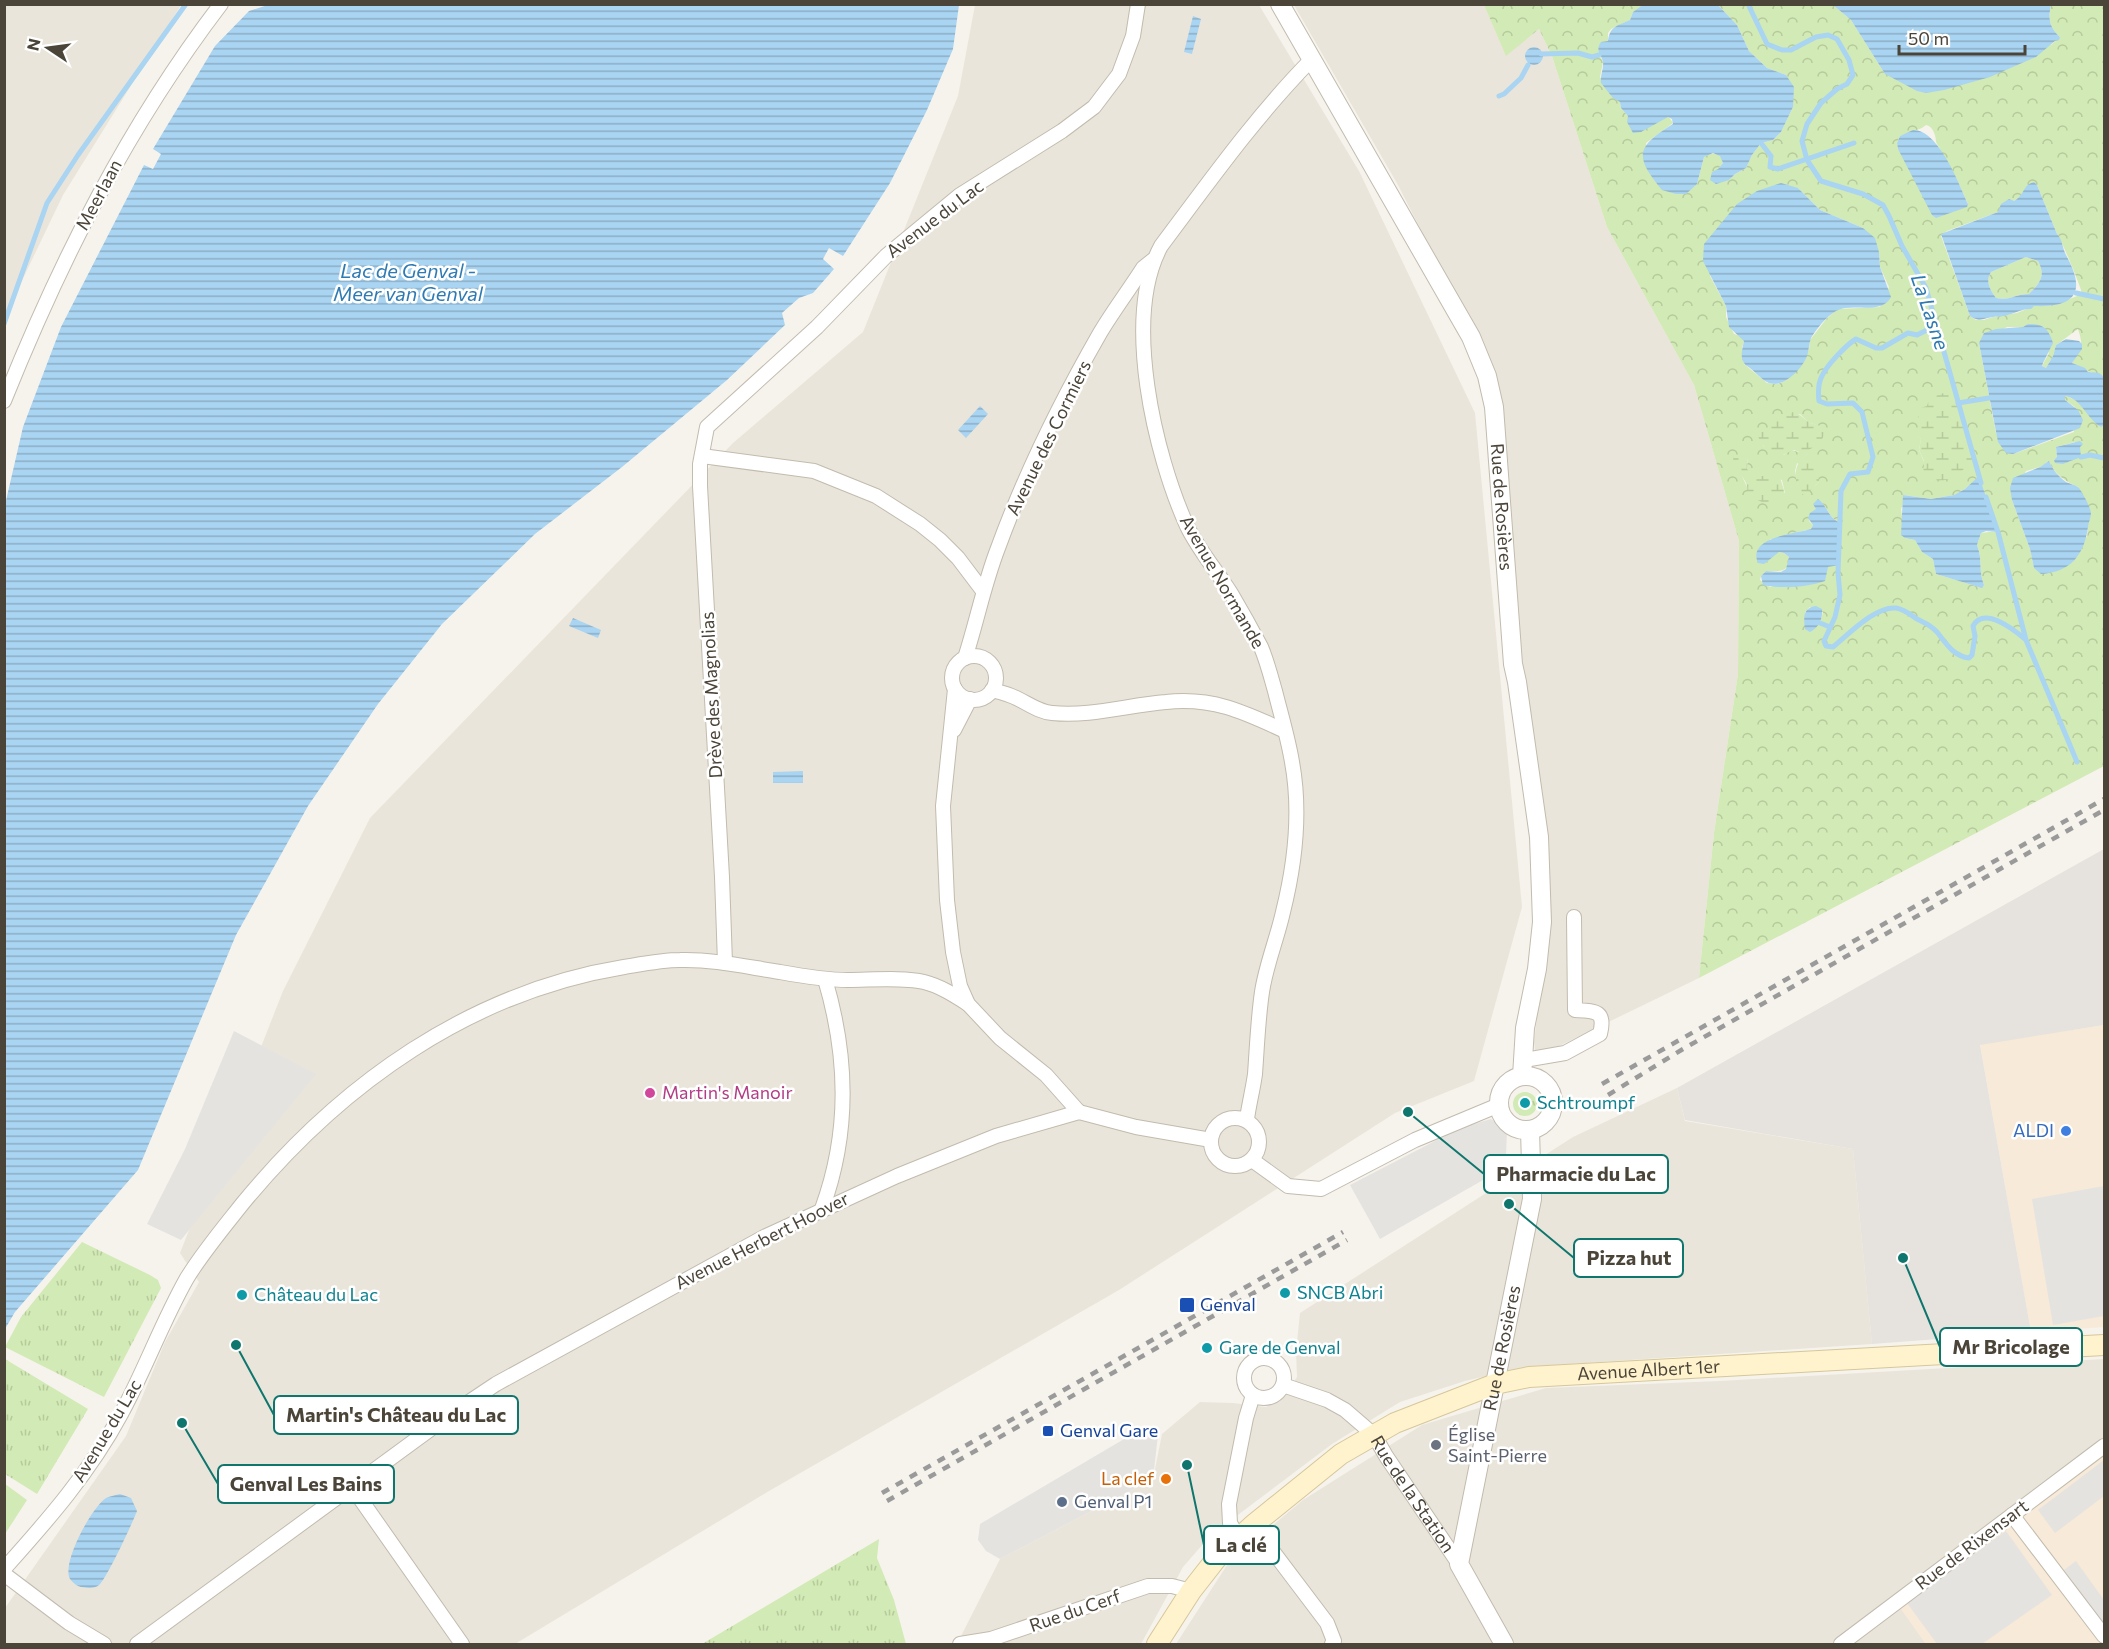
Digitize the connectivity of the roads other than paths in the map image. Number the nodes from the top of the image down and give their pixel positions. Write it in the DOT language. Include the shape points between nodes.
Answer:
graph roads {
  1 [pos="220,4"];
  2 [pos="1138,4"];
  3 [pos="1280,4"];
  4 [pos="1311,60"];
  5 [pos="1153,260"];
  6 [pos="4,401"];
  7 [pos="707,427"];
  8 [pos="702,456"];
  9 [pos="983,591"];
  10 [pos="974,630"];
  11 [pos="965,658"];
  12 [pos="985,659"];
  13 [pos="994,683"];
  14 [pos="955,689"];
  15 [pos="970,699"];
  16 [pos="1285,731"];
  17 [pos="949,740"];
  18 [pos="1574,917"];
  19 [pos="725,963"];
  20 [pos="825,979"];
  21 [pos="968,1004"];
  22 [pos="1523,1068"];
  23 [pos="1499,1105"];
  24 [pos="1079,1112"];
  25 [pos="1246,1119"];
  26 [pos="1530,1130"];
  27 [pos="1211,1140"];
  28 [pos="1252,1160"];
  29 [pos="822,1209"];
  30 [pos="2104,1344"];
  31 [pos="1495,1384"];
  32 [pos="1283,1385"];
  33 [pos="1253,1395"];
  34 [pos="1374,1435"];
  35 [pos="2104,1446"];
  36 [pos="352,1487"];
  37 [pos="2012,1515"];
  38 [pos="1245,1531"];
  39 [pos="1459,1564"];
  40 [pos="4,1569"];
  41 [pos="4,1574"];
  42 [pos="1191,1591"];
  43 [pos="2104,1636"];
  44 [pos="104,1644"];
  45 [pos="137,1644"];
  46 [pos="462,1644"];
  47 [pos="960,1644"];
  48 [pos="1157,1644"];
  49 [pos="1332,1644"];
  50 [pos="1504,1644"];
  51 [pos="1841,1644"];
  1 -- 6 [label="street, Meerlaan" via="137,124 88,212"];
  2 -- 7 [label="street, Avenue du Lac" via="1133,36 1119,74 1094,108 960,195 886,256 817,327"];
  3 -- 4 [label="street, Rue de Rosières"];
  4 -- 5 [label="street, Avenue Normande" via="1240,139"];
  4 -- 22 [label="street, Rue de Rosières" via="1471,337 1487,376 1495,419 1513,664 1539,837 1542,922 1538,969 1525,1028"];
  5 -- 9 [label="street, Avenue des Cormiers" via="1143,268 1101,332 1065,399 1026,478"];
  5 -- 16 [label="street, Avenue Normande" via="1145,300 1144,339 1156,435 1188,527 1261,648"];
  7 -- 8 [label="street, Drève des Magnolias"];
  8 -- 9 [label="street" via="813,471 876,496 940,540"];
  8 -- 19 [label="street, Drève des Magnolias" via="700,486"];
  9 -- 10 [label="street, Avenue des Cormiers"];
  10 -- 11 [label="street, Avenue des Cormiers"];
  10 -- 12 [label="street"];
  11 -- 12 [label="street"];
  11 -- 14 [label="street, Avenue des Cormiers" via="953,671"];
  12 -- 13 [label="street" via="994,669"];
  13 -- 15 [label="street" via="982,698"];
  13 -- 16 [label="street" via="1050,713 1095,713 1187,701 1225,705"];
  14 -- 15 [label="street"];
  14 -- 17 [label="street, Avenue des Cormiers"];
  15 -- 17 [label="street, Avenue des Cormiers"];
  16 -- 25 [label="street, Avenue Normande" via="1295,790 1296,827 1283,912 1262,991"];
  17 -- 21 [label="street, Avenue des Cormiers" via="943,806 947,900 953,952"];
  18 -- 22 [label="street" via="1575,1010 1599,1013 1600,1034 1565,1053"];
  19 -- 20 [label="street, Avenue du Lac"];
  19 -- 40 [label="street, Avenue du Lac" via="670,961 601,970 563,980 473,1014 373,1076 306,1133 238,1209 188,1278 123,1412 95,1459 57,1510"];
  20 -- 21 [label="street, Avenue du Lac" via="921,981"];
  20 -- 29 [label="street" via="843,1086 842,1134 834,1177"];
  21 -- 24 [label="street, Avenue des Cormiers" via="1000,1038 1046,1075"];
  22 -- 23 [label="street" via="1503,1089"];
  22 -- 26 [label="street" via="1547,1086 1553,1099 1552,1113 1543,1125"];
  23 -- 26 [label="street" via="1508,1123"];
  23 -- 28 [label="street" via="1415,1140 1321,1189 1288,1186"];
  24 -- 27 [label="street"];
  24 -- 29 [label="street, Avenue Herbert Hoover" via="956,1151"];
  25 -- 27 [label="street" via="1223,1120"];
  25 -- 28 [label="street" via="1260,1138"];
  26 -- 31 [label="street, Rue de Rosières" via="1532,1199"];
  27 -- 28 [label="street" via="1220,1161 1231,1166"];
  29 -- 36 [label="street, Avenue Herbert Hoover" via="694,1274 496,1384"];
  30 -- 31 [label="main road, Avenue Albert 1er" via="1529,1377"];
  31 -- 34 [label="main road, Avenue Albert 1er"];
  31 -- 39 [label="street, Rue de Rosières"];
  32 -- 33 [label="street" via="1280,1392 1269,1398"];
  32 -- 33 [label="street" via="1280,1365 1269,1358 1256,1359 1244,1375 1245,1387"];
  32 -- 34 [label="street, Rue de la Station" via="1327,1400"];
  33 -- 38 [label="street" via="1229,1504 1230,1523"];
  34 -- 38 [label="main road, Avenue Albert 1er" via="1341,1454"];
  34 -- 39 [label="street, Rue de la Station"];
  35 -- 37 [label="street, Rue de Rixensart"];
  36 -- 45 [label="street, Avenue Herbert Hoover"];
  36 -- 46 [label="street"];
  37 -- 43 [label="street"];
  37 -- 51 [label="street, Rue de Rixensart"];
  38 -- 42 [label="main road, Avenue Albert 1er"];
  38 -- 49 [label="street" via="1326,1623"];
  39 -- 50 [label="street, Rue de la Station"];
  41 -- 44 [label="street"];
  42 -- 47 [label="street, Rue du Cerf" via="1148,1586 992,1639"];
  42 -- 48 [label="main road, Avenue Albert 1er"];
}
